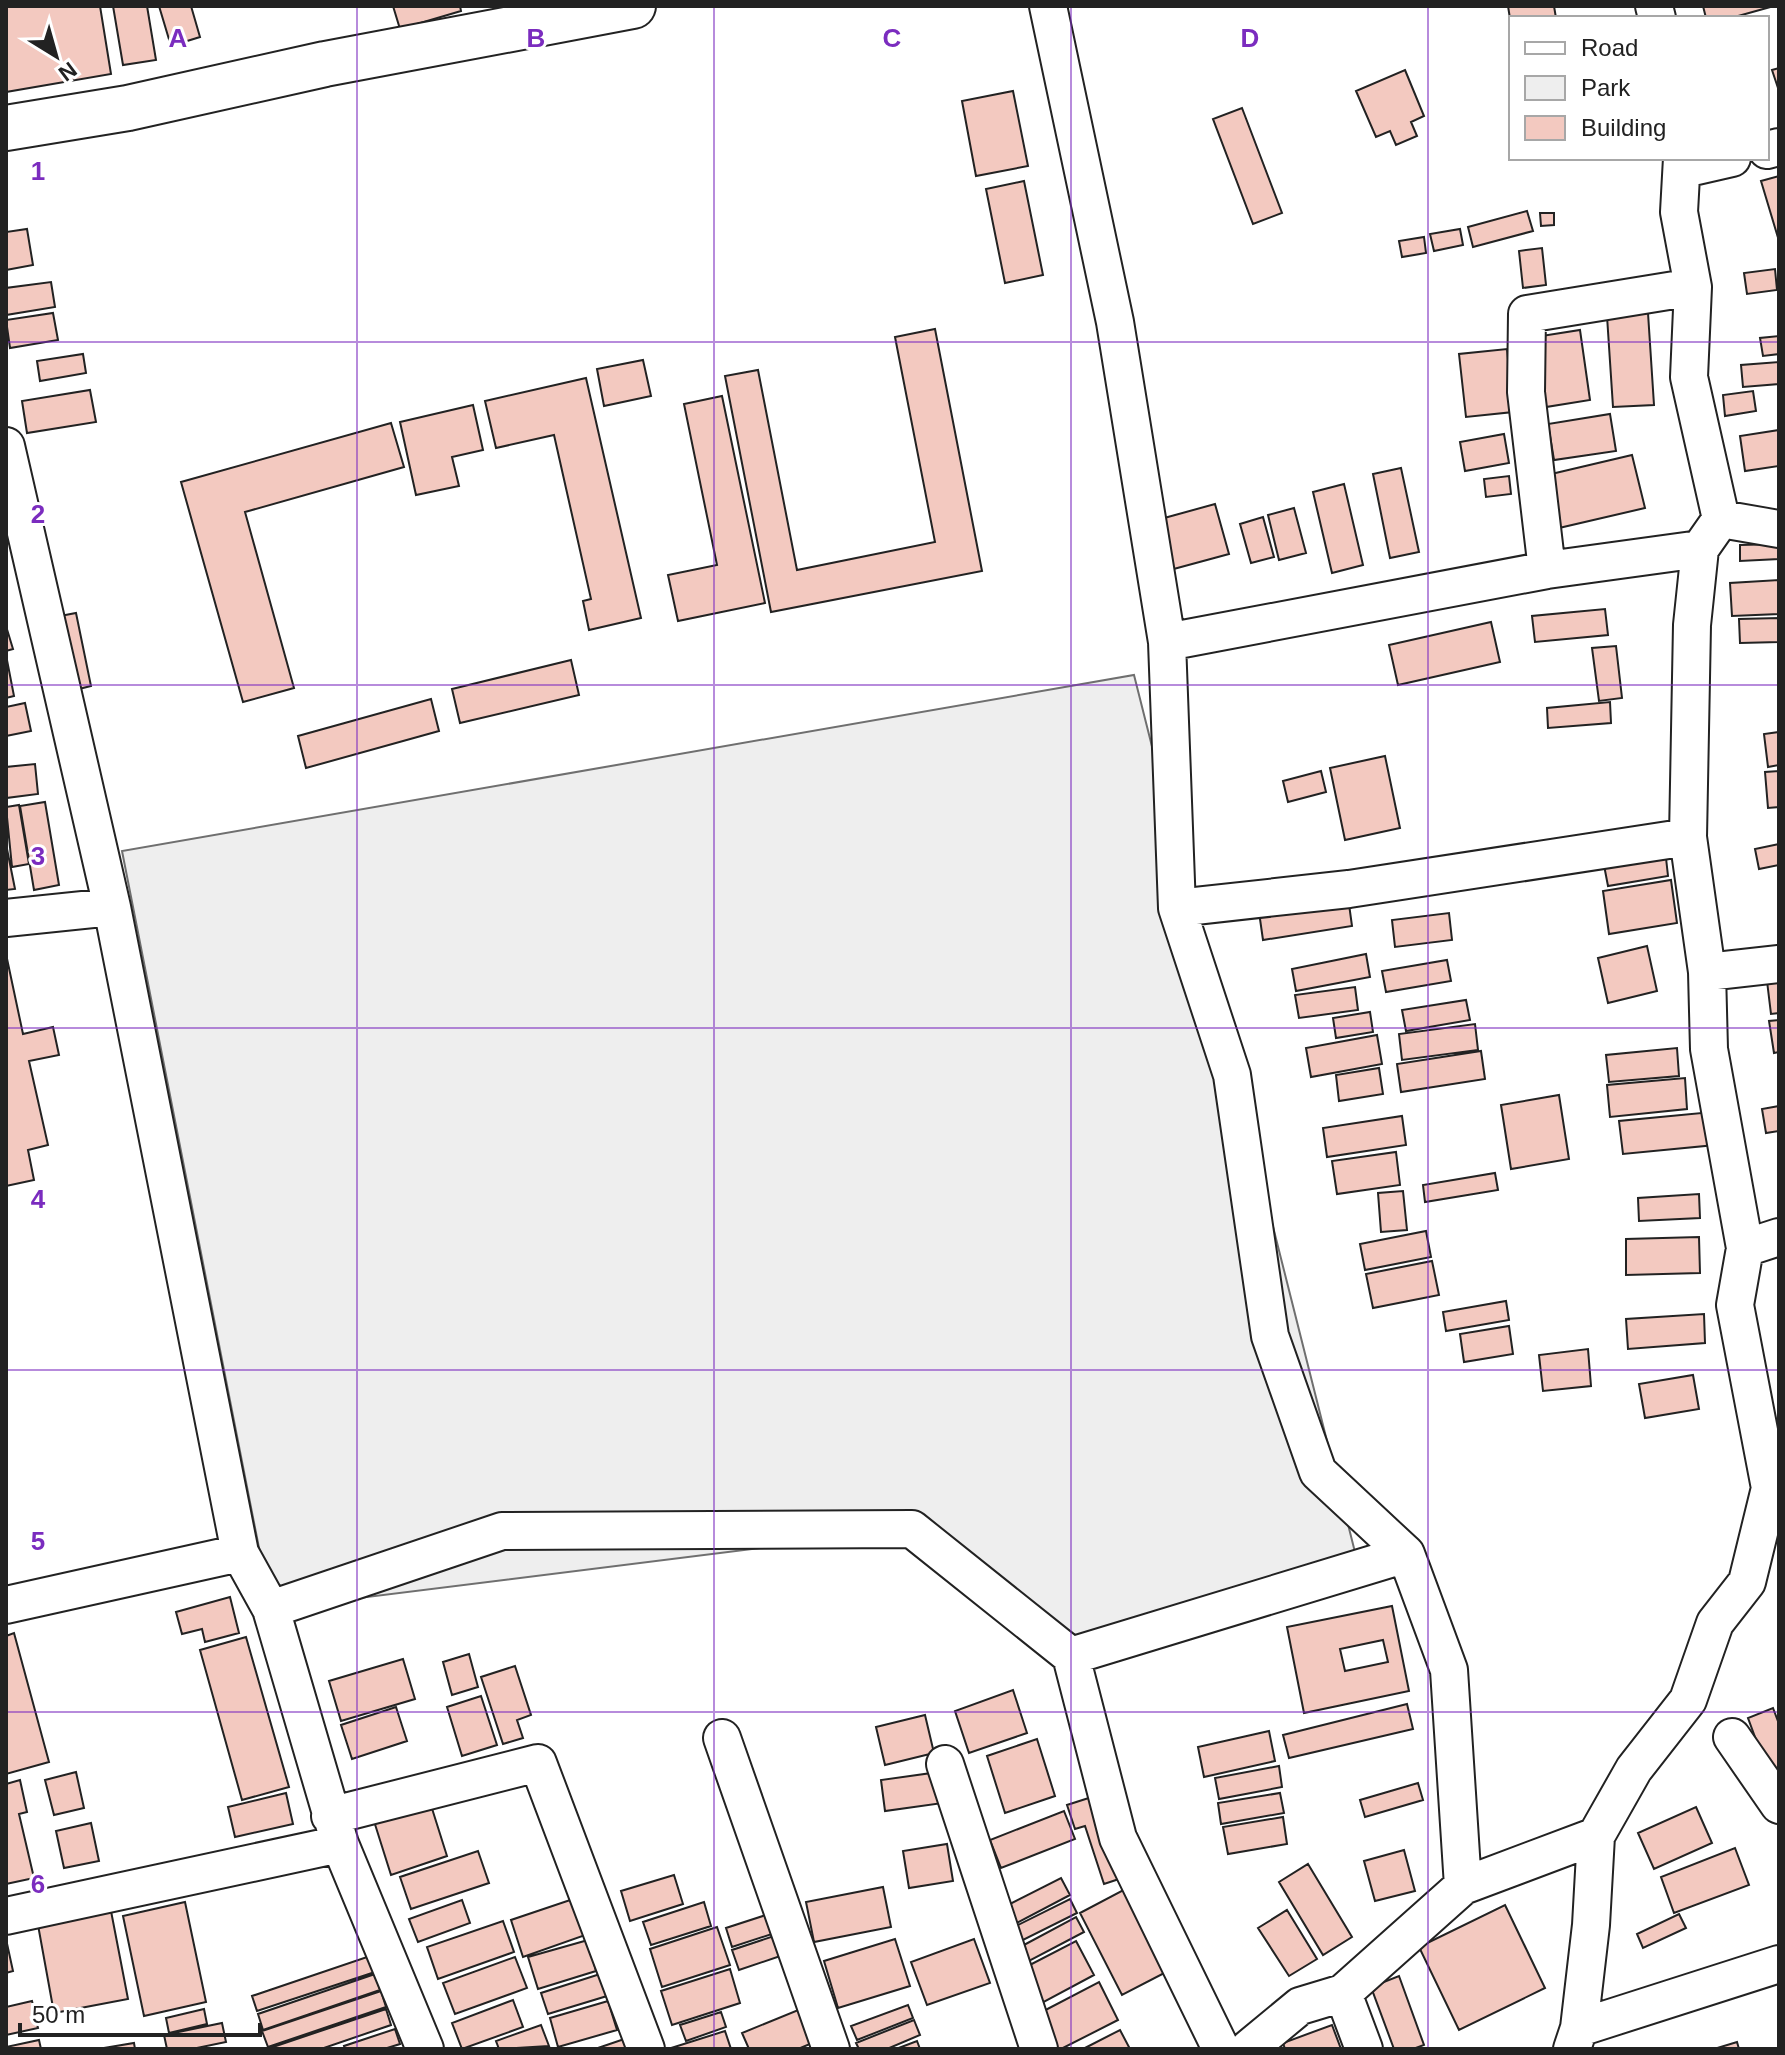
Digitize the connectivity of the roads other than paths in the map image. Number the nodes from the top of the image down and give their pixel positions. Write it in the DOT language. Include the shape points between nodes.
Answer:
graph roads {
  1 [pos="633,6"];
  2 [pos="1048,6"];
  3 [pos="6,128"];
  4 [pos="1712,160"];
  5 [pos="1683,163"];
  6 [pos="1693,287"];
  7 [pos="6,446"];
  8 [pos="1721,519"];
  9 [pos="1779,529"];
  10 [pos="1700,549"];
  11 [pos="1547,570"];
  12 [pos="1167,642"];
  13 [pos="1688,837"];
  14 [pos="112,907"];
  15 [pos="1177,908"];
  16 [pos="6,918"];
  17 [pos="1779,964"];
  18 [pos="1707,972"];
  19 [pos="1779,1237"];
  20 [pos="1745,1248"];
  21 [pos="240,1553"];
  22 [pos="1406,1554"];
  23 [pos="6,1605"];
  24 [pos="271,1609"];
  25 [pos="1071,1656"];
  26 [pos="1732,1737"];
  27 [pos="722,1738"];
  28 [pos="945,1764"];
  29 [pos="1779,1805"];
  30 [pos="335,1830"];
  31 [pos="1596,1836"];
  32 [pos="1463,1886"];
  33 [pos="6,1916"];
  34 [pos="1779,1964"];
  35 [pos="1343,1993"];
  36 [pos="1575,2038"];
  37 [pos="425,2049"];
  38 [pos="646,2049"];
  39 [pos="831,2049"];
  40 [pos="1039,2049"];
  41 [pos="1221,2049"];
  42 [pos="1248,2049"];
  43 [pos="1364,2049"];
  1 -- 3 [label="main road"];
  2 -- 12 [label="street" via="1115,322"];
  4 -- 5 [label="street"];
  5 -- 6 [label="street" via="1679,212"];
  6 -- 8 [label="street" via="1689,377"];
  6 -- 11 [label="street" via="1527,314 1526,392"];
  7 -- 14 [label="street"];
  8 -- 9 [label="street"];
  8 -- 10 [label="street"];
  10 -- 11 [label="street"];
  10 -- 13 [label="street" via="1692,625"];
  11 -- 12 [label="street"];
  12 -- 15 [label="street"];
  13 -- 15 [label="street" via="1349,889"];
  13 -- 18 [label="street"];
  14 -- 16 [label="street"];
  14 -- 21 [label="street"];
  15 -- 22 [label="street" via="1232,1075 1270,1336 1318,1472"];
  17 -- 18 [label="street"];
  18 -- 20 [label="street" via="1709,1049"];
  19 -- 20 [label="street"];
  20 -- 31 [label="street" via="1735,1305 1770,1488 1747,1582 1715,1623 1688,1700 1634,1769"];
  21 -- 23 [label="street"];
  21 -- 24 [label="street"];
  22 -- 25 [label="street"];
  22 -- 32 [label="street" via="1449,1670"];
  24 -- 25 [label="street" via="502,1531 912,1529"];
  24 -- 30 [label="street"];
  25 -- 41 [label="street" via="1118,1838"];
  26 -- 29 [label="street"];
  27 -- 39 [label="street"];
  28 -- 40 [label="street"];
  30 -- 33 [label="street"];
  30 -- 37 [label="street"];
  30 -- 38 [label="street" via="538,1763"];
  31 -- 32 [label="street"];
  31 -- 36 [label="street"];
  32 -- 35 [label="street"];
  34 -- 36 [label="street"];
  35 -- 42 [label="street" via="1300,2006"];
  35 -- 43 [label="street"];
}
